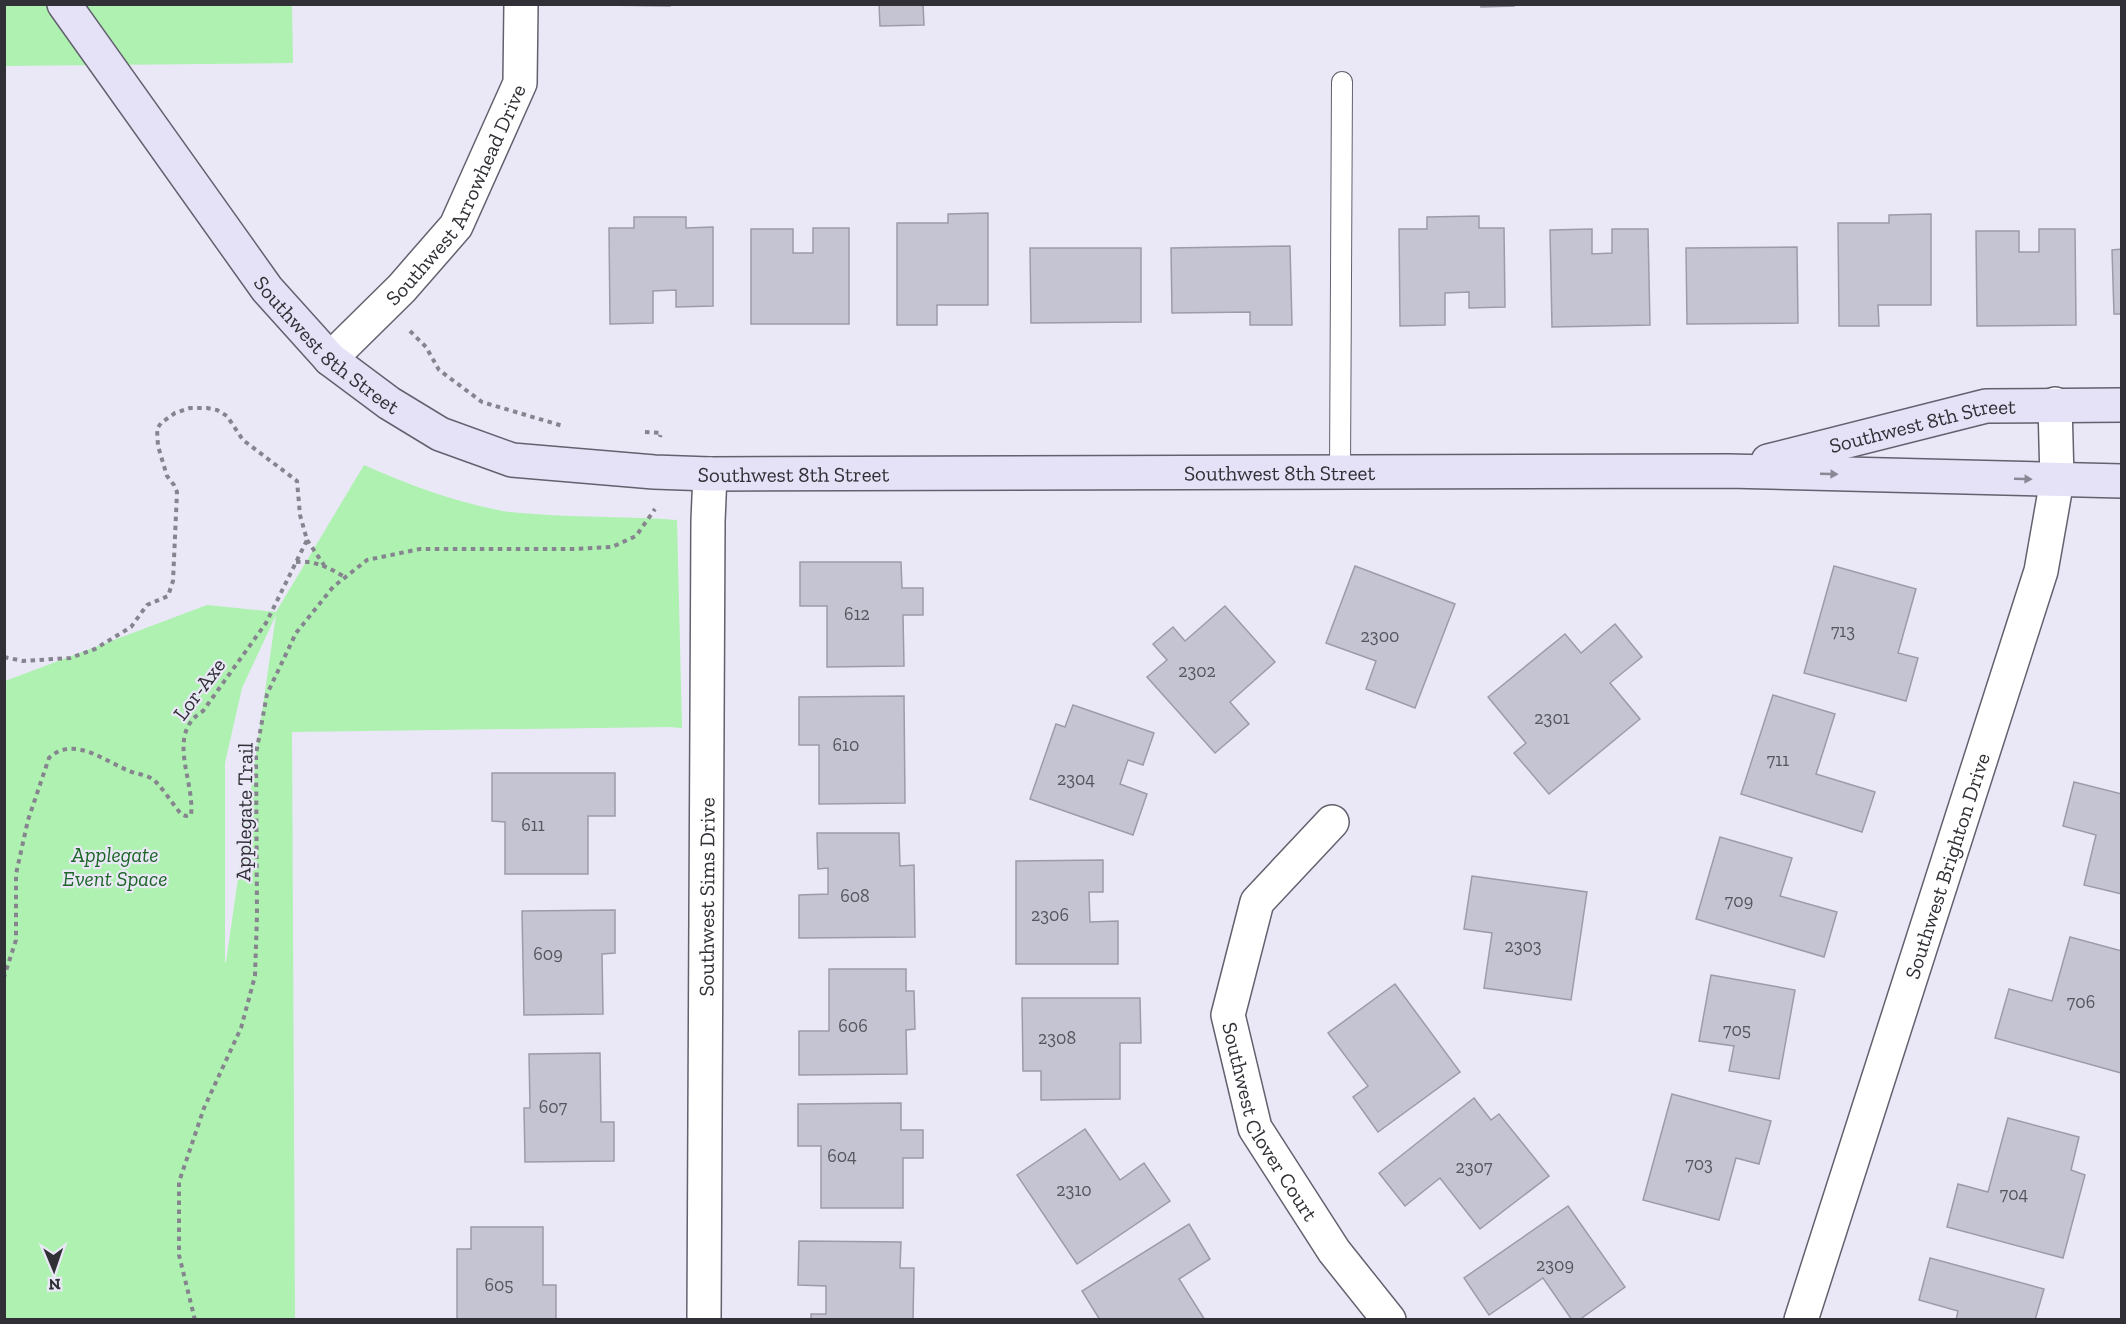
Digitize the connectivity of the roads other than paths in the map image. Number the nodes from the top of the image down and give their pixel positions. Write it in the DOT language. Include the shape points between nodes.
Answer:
graph roads {
  1 [pos="64,4"];
  2 [pos="520,4"];
  3 [pos="1342,82"];
  4 [pos="330,359"];
  5 [pos="2055,404"];
  6 [pos="2121,405"];
  7 [pos="1728,471"];
  8 [pos="1340,472"];
  9 [pos="710,474"];
  10 [pos="2057,480"];
  11 [pos="2121,481"];
  12 [pos="1332,822"];
  13 [pos="704,1320"];
  14 [pos="1389,1320"];
  15 [pos="1801,1320"];
  1 -- 4 [label="street, Southwest 8th Street" via="267,289"];
  2 -- 4 [label="street, Southwest Arrowhead Drive" via="520,83 456,226"];
  3 -- 8 [label="lane"];
  4 -- 9 [label="street, Southwest 8th Street" via="389,403 440,434 512,460"];
  5 -- 6 [label="street, Southwest 8th Street"];
  5 -- 7 [label="street, Southwest 8th Street" via="1986,406"];
  5 -- 10 [label="street, Southwest Brighton Drive"];
  7 -- 8 [label="street, Southwest 8th Street"];
  7 -- 10 [label="street, Southwest 8th Street, one-way"];
  8 -- 9 [label="street, Southwest 8th Street"];
  9 -- 13 [label="street, Southwest Sims Drive"];
  10 -- 11 [label="street, Southwest 8th Street"];
  10 -- 15 [label="street, Southwest Brighton Drive" via="2041,571"];
  12 -- 14 [label="street, Southwest Clover Court" via="1257,902 1228,1015 1255,1128 1334,1251"];
}
